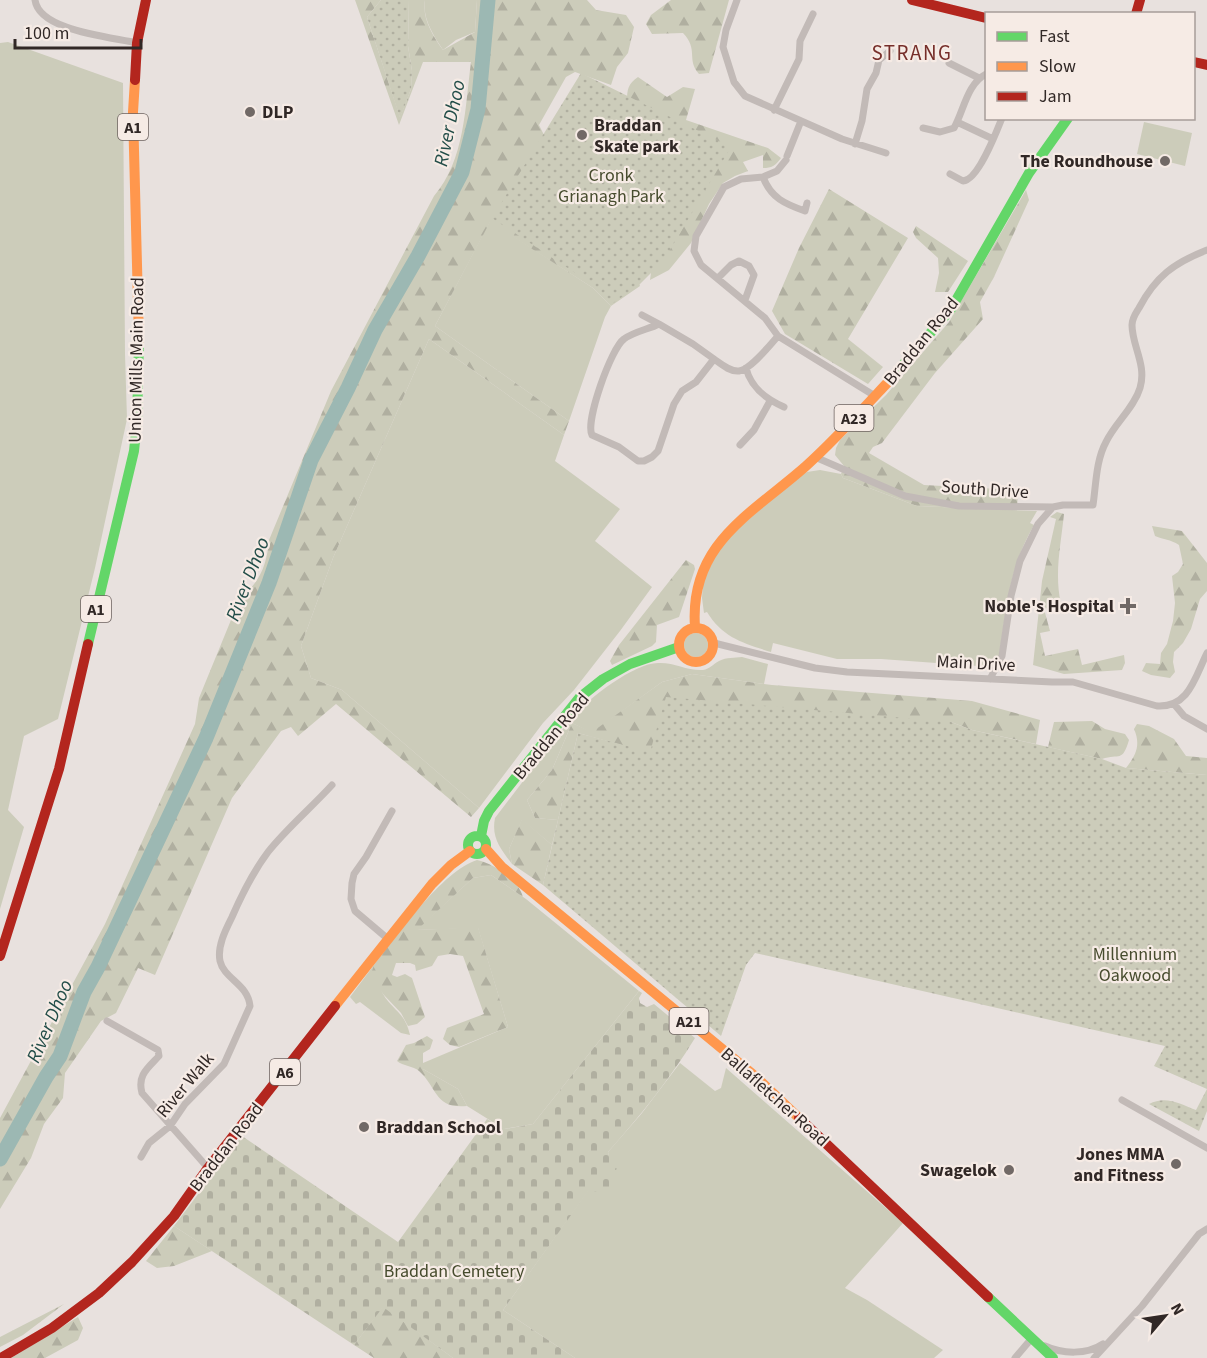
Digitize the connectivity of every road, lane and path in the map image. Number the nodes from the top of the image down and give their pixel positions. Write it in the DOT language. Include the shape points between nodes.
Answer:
graph roads {
  1 [pos="35,0"];
  2 [pos="147,0"];
  3 [pos="737,0"];
  4 [pos="912,0"];
  5 [pos="813,14"];
  6 [pos="985,18"];
  7 [pos="137,43"];
  8 [pos="890,51"];
  9 [pos="949,63"];
  10 [pos="983,76"];
  11 [pos="774,110"];
  12 [pos="1001,120"];
  13 [pos="1066,120"];
  14 [pos="801,121"];
  15 [pos="957,123"];
  16 [pos="923,128"];
  17 [pos="993,139"];
  18 [pos="855,144"];
  19 [pos="886,153"];
  20 [pos="950,174"];
  21 [pos="763,177"];
  22 [pos="807,203"];
  23 [pos="1207,250"];
  24 [pos="718,278"];
  25 [pos="745,300"];
  26 [pos="642,315"];
  27 [pos="659,324"];
  28 [pos="778,336"];
  29 [pos="714,359"];
  30 [pos="746,368"];
  31 [pos="875,396"];
  32 [pos="770,400"];
  33 [pos="784,407"];
  34 [pos="740,446"];
  35 [pos="815,458"];
  36 [pos="1053,507"];
  37 [pos="695,627"];
  38 [pos="714,643"];
  39 [pos="679,647"];
  40 [pos="1207,653"];
  41 [pos="990,679"];
  42 [pos="1174,704"];
  43 [pos="1207,729"];
  44 [pos="332,785"];
  45 [pos="392,811"];
  46 [pos="481,836"];
  47 [pos="486,849"];
  48 [pos="470,851"];
  49 [pos="388,939"];
  50 [pos="0,956"];
  51 [pos="107,1021"];
  52 [pos="1122,1100"];
  53 [pos="171,1126"];
  54 [pos="1207,1148"];
  55 [pos="141,1157"];
  56 [pos="208,1168"];
  57 [pos="1207,1228"];
  58 [pos="1111,1339"];
  59 [pos="1034,1340"];
  60 [pos="1,1358"];
  61 [pos="1015,1358"];
  62 [pos="1053,1358"];
  63 [pos="1094,1358"];
  1 -- 7 [label="street" via="41,13 57,24"];
  2 -- 7 [label="main road, Union Mills Main Road / A1"];
  3 -- 11 [label="street" via="723,46 726,62 745,96"];
  4 -- 6 [label="main road"];
  5 -- 11 [label="street" via="800,41 800,59"];
  7 -- 50 [label="main road, Union Mills Main Road / A1" via="133,112 140,314 134,451 58,769"];
  8 -- 18 [label="street" via="879,60 867,89"];
  9 -- 10 [label="street"];
  10 -- 15 [label="street"];
  11 -- 14 [label="street"];
  12 -- 17 [label="street"];
  13 -- 31 [label="main road, Braddan Road / A23" via="1024,180 950,311"];
  14 -- 18 [label="street"];
  14 -- 21 [label="street" via="786,158 777,171"];
  15 -- 16 [label="street" via="947,132"];
  15 -- 17 [label="street"];
  17 -- 20 [label="street" via="971,178 963,181"];
  18 -- 19 [label="street"];
  21 -- 22 [label="street" via="767,188 783,204 805,211"];
  21 -- 24 [label="street" via="741,178 724,187 696,236 694,251 701,265"];
  23 -- 36 [label="street, South Drive" via="1177,263 1160,276 1133,318 1142,385 1101,453 1093,505"];
  24 -- 25 [label="street"];
  24 -- 25 [label="street" via="739,261 749,266 754,275"];
  25 -- 28 [label="street"];
  26 -- 27 [label="street"];
  27 -- 29 [label="street"];
  27 -- 29 [label="street" via="625,338 615,349 589,427 597,439 619,447 638,461 652,457 682,391 696,382"];
  28 -- 30 [label="street"];
  28 -- 31 [label="street"];
  29 -- 30 [label="street" via="731,370"];
  30 -- 32 [label="street" via="752,384"];
  31 -- 35 [label="main road, Braddan Road / A23"];
  32 -- 33 [label="street"];
  32 -- 34 [label="street"];
  35 -- 36 [label="street, South Drive" via="905,495 959,506"];
  35 -- 37 [label="main road, Braddan Road / A23" via="736,524 717,546 705,564 696,597"];
  36 -- 41 [label="street" via="1038,524 1020,561 1002,656"];
  37 -- 38 [label="main road" via="710,634"];
  37 -- 39 [label="main road" via="681,636"];
  38 -- 39 [label="main road" via="710,655 701,662 684,658"];
  38 -- 41 [label="street, Main Drive" via="815,668"];
  39 -- 46 [label="main road, Braddan Road" via="630,664 579,698 489,811"];
  40 -- 42 [label="street" via="1184,698"];
  41 -- 42 [label="street, Main Drive" via="1073,682 1157,706"];
  42 -- 43 [label="street" via="1184,716"];
  44 -- 53 [label="street, River Walk" via="268,852 249,881 226,930 220,966 245,991 250,1006 224,1064 185,1104"];
  45 -- 49 [label="street" via="354,874 351,899 356,911"];
  46 -- 47 [label="main road"];
  46 -- 48 [label="main road" via="470,840"];
  47 -- 48 [label="main road" via="477,855"];
  47 -- 59 [label="main road, Ballafletcher Road / A21" via="502,867 755,1076"];
  48 -- 49 [label="main road, Braddan Road / A6" via="432,884"];
  49 -- 56 [label="main road, Braddan Road / A6"];
  51 -- 53 [label="street" via="158,1050 159,1056 141,1077 141,1088"];
  52 -- 54 [label="street"];
  53 -- 55 [label="street, River Walk" via="149,1143"];
  53 -- 56 [label="street"];
  56 -- 60 [label="main road, Braddan Road / A6" via="174,1216 99,1293 52,1328"];
  57 -- 58 [label="street"];
  58 -- 59 [label="street" via="1098,1348 1075,1353 1052,1350"];
  58 -- 63 [label="street"];
  59 -- 61 [label="street"];
  59 -- 62 [label="main road, Ballafletcher Road / A21"];
}
